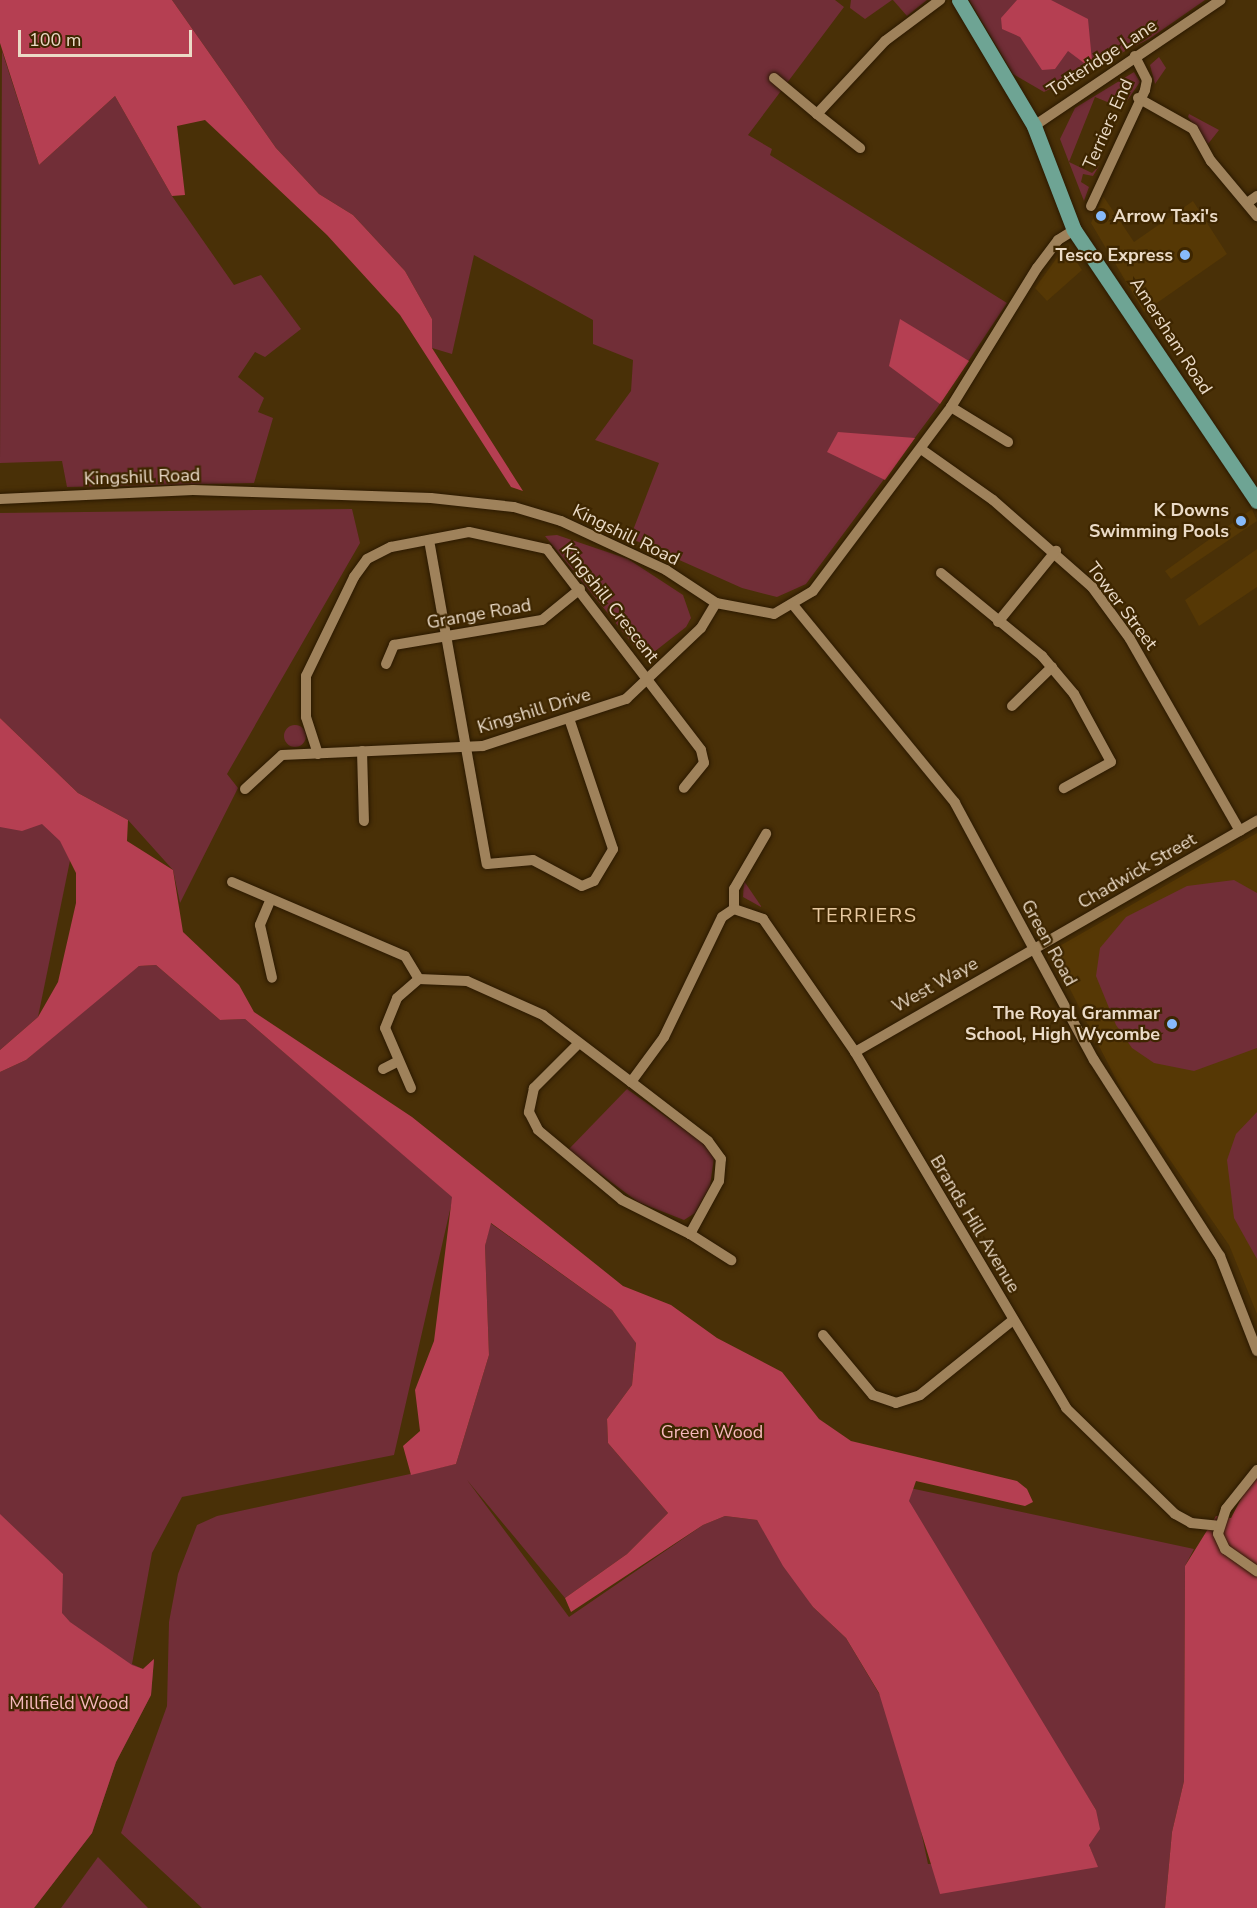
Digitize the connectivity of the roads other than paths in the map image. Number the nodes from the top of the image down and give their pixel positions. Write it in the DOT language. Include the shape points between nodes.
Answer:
graph roads {
  1 [pos="940,0"];
  2 [pos="959,0"];
  3 [pos="1221,0"];
  4 [pos="1135,56"];
  5 [pos="774,78"];
  6 [pos="1138,98"];
  7 [pos="817,114"];
  8 [pos="1034,126"];
  9 [pos="860,148"];
  10 [pos="1257,195"];
  11 [pos="1247,203"];
  12 [pos="1091,206"];
  13 [pos="1257,216"];
  14 [pos="1074,230"];
  15 [pos="951,407"];
  16 [pos="1008,442"];
  17 [pos="921,449"];
  18 [pos="1252,483"];
  19 [pos="0,500"];
  20 [pos="1257,501"];
  21 [pos="429,540"];
  22 [pos="1056,551"];
  23 [pos="941,573"];
  24 [pos="580,589"];
  25 [pos="716,603"];
  26 [pos="794,606"];
  27 [pos="998,622"];
  28 [pos="447,636"];
  29 [pos="386,663"];
  30 [pos="1052,667"];
  31 [pos="648,680"];
  32 [pos="1012,706"];
  33 [pos="570,721"];
  34 [pos="465,747"];
  35 [pos="362,751"];
  36 [pos="318,754"];
  37 [pos="684,788"];
  38 [pos="245,789"];
  39 [pos="1064,789"];
  40 [pos="364,821"];
  41 [pos="1257,821"];
  42 [pos="1240,831"];
  43 [pos="766,834"];
  44 [pos="232,882"];
  45 [pos="270,901"];
  46 [pos="734,909"];
  47 [pos="1034,950"];
  48 [pos="272,978"];
  49 [pos="419,979"];
  50 [pos="579,1043"];
  51 [pos="855,1052"];
  52 [pos="397,1062"];
  53 [pos="383,1069"];
  54 [pos="631,1082"];
  55 [pos="411,1088"];
  56 [pos="690,1234"];
  57 [pos="731,1260"];
  58 [pos="1013,1320"];
  59 [pos="823,1335"];
  60 [pos="1257,1351"];
  61 [pos="1257,1470"];
  62 [pos="1218,1526"];
  63 [pos="1257,1571"];
  1 -- 7 [label="street" via="885,41"];
  2 -- 8 [label="main road, Amersham Road"];
  3 -- 4 [label="street, Totteridge Lane"];
  4 -- 6 [label="street, Terriers End" via="1146,80"];
  4 -- 8 [label="street, Totteridge Lane"];
  5 -- 7 [label="street"];
  6 -- 11 [label="street" via="1193,129 1210,161"];
  6 -- 12 [label="street, Terriers End"];
  7 -- 9 [label="street"];
  8 -- 14 [label="main road, Amersham Road"];
  10 -- 11 [label="street"];
  11 -- 13 [label="street"];
  14 -- 15 [label="street, Kingshill Road" via="1058,240 1037,268"];
  14 -- 18 [label="main road, Amersham Road"];
  15 -- 16 [label="street"];
  15 -- 17 [label="street, Kingshill Road"];
  17 -- 22 [label="street, Tower Street"];
  17 -- 26 [label="street, Kingshill Road" via="813,591"];
  18 -- 20 [label="main road, Amersham Road"];
  19 -- 25 [label="street, Kingshill Road" via="193,490 431,498 514,507 561,521 666,570"];
  21 -- 24 [label="street, Kingshill Crescent" via="469,532 533,542 547,549"];
  21 -- 28 [label="street"];
  21 -- 36 [label="street, Kingshill Crescent" via="391,547 367,559 354,577 306,676 306,717"];
  22 -- 27 [label="street"];
  22 -- 42 [label="street, Tower Street" via="1131,639"];
  23 -- 27 [label="street"];
  24 -- 28 [label="street, Grange Road" via="542,620"];
  24 -- 31 [label="street, Kingshill Crescent"];
  25 -- 26 [label="street, Kingshill Road" via="774,614"];
  25 -- 31 [label="street, Kingshill Drive" via="701,628"];
  26 -- 47 [label="street, Green Road" via="955,804"];
  27 -- 30 [label="street"];
  28 -- 29 [label="street, Grange Road" via="394,645"];
  28 -- 34 [label="street"];
  30 -- 32 [label="street"];
  30 -- 39 [label="street" via="1110,762"];
  31 -- 33 [label="street, Kingshill Drive" via="626,699"];
  31 -- 37 [label="street, Kingshill Crescent" via="701,750 704,763"];
  33 -- 34 [label="street, Kingshill Drive"];
  33 -- 34 [label="street" via="613,849 594,881 582,886 533,860 488,864"];
  34 -- 35 [label="street, Kingshill Drive"];
  35 -- 36 [label="street, Kingshill Drive"];
  35 -- 40 [label="street"];
  36 -- 38 [label="street, Kingshill Drive" via="282,755"];
  41 -- 42 [label="street, Chadwick Street"];
  42 -- 47 [label="street, Chadwick Street"];
  43 -- 46 [label="street" via="734,889"];
  44 -- 45 [label="street"];
  45 -- 48 [label="street" via="260,925"];
  45 -- 49 [label="street" via="405,956"];
  46 -- 51 [label="street, Brands Hill Avenue" via="763,919"];
  46 -- 54 [label="street" via="722,917 664,1037"];
  47 -- 51 [label="street, West Waye"];
  47 -- 60 [label="street, Green Road" via="1142,1140 1220,1256"];
  49 -- 50 [label="street" via="467,981 543,1015"];
  49 -- 52 [label="street" via="397,998 385,1028"];
  50 -- 54 [label="street"];
  50 -- 56 [label="street" via="534,1088 529,1112 538,1130 622,1200"];
  51 -- 58 [label="street, Brands Hill Avenue"];
  52 -- 53 [label="street"];
  52 -- 55 [label="street"];
  54 -- 56 [label="street" via="708,1141 721,1159 719,1181"];
  56 -- 57 [label="street"];
  58 -- 59 [label="street" via="920,1395 896,1403 873,1395"];
  58 -- 62 [label="street, Brands Hill Avenue" via="1088,1434 1175,1514 1191,1523"];
  61 -- 62 [label="street"];
  62 -- 63 [label="street" via="1225,1549"];
}
